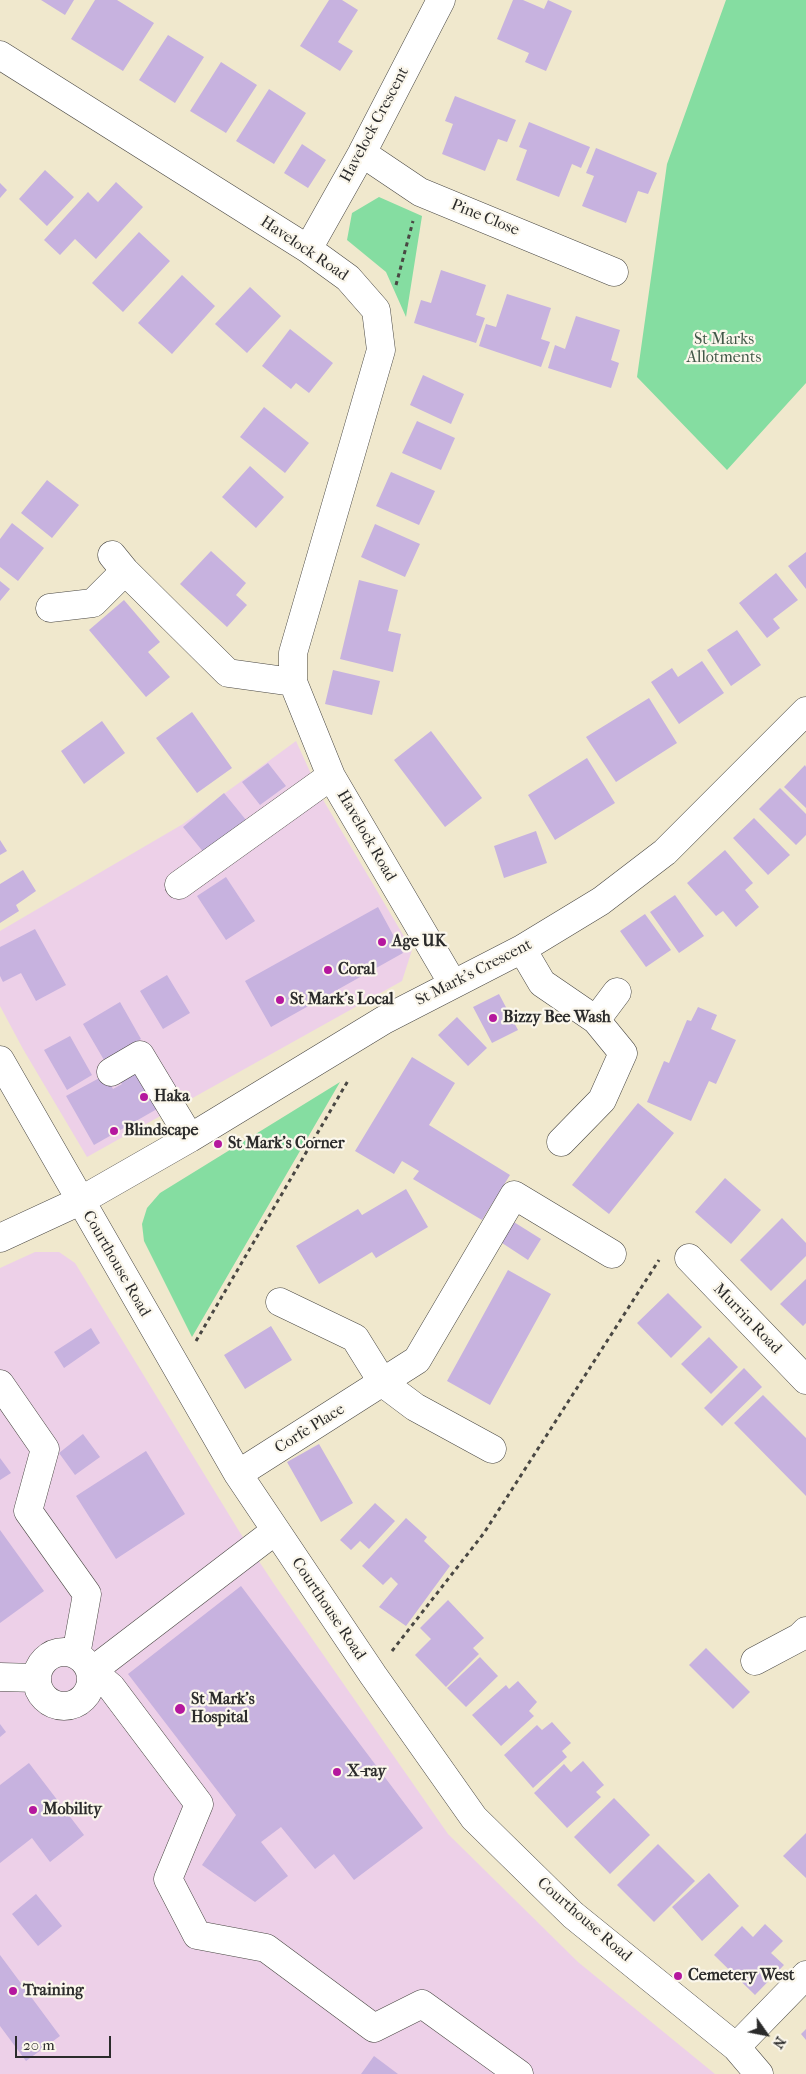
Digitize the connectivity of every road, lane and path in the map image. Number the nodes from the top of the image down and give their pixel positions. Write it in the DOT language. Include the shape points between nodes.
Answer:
graph roads {
  1 [pos="441,0"];
  2 [pos="0,55"];
  3 [pos="362,153"];
  4 [pos="420,192"];
  5 [pos="308,249"];
  6 [pos="614,272"];
  7 [pos="376,310"];
  8 [pos="50,608"];
  9 [pos="293,682"];
  10 [pos="806,712"];
  11 [pos="331,776"];
  12 [pos="179,885"];
  13 [pos="522,949"];
  14 [pos="453,984"];
  15 [pos="617,992"];
  16 [pos="596,1020"];
  17 [pos="0,1060"];
  18 [pos="353,1071"];
  19 [pos="111,1072"];
  20 [pos="190,1138"];
  21 [pos="561,1142"];
  22 [pos="80,1201"];
  23 [pos="0,1238"];
  24 [pos="612,1254"];
  25 [pos="689,1258"];
  26 [pos="280,1302"];
  27 [pos="178,1373"];
  28 [pos="806,1380"];
  29 [pos="383,1383"];
  30 [pos="0,1384"];
  31 [pos="492,1449"];
  32 [pos="238,1474"];
  33 [pos="275,1531"];
  34 [pos="806,1631"];
  35 [pos="756,1661"];
  36 [pos="86,1668"];
  37 [pos="373,1675"];
  38 [pos="0,1677"];
  39 [pos="36,1678"];
  40 [pos="806,1976"];
  41 [pos="736,2047"];
  42 [pos="519,2074"];
  43 [pos="759,2074"];
  1 -- 3 [label="street, Havelock Crescent"];
  2 -- 5 [label="street, Havelock Road"];
  3 -- 4 [label="street, Pine Close"];
  3 -- 5 [label="street, Havelock Crescent"];
  4 -- 6 [label="street, Pine Close"];
  4 -- 7 [label="path" via="396,284"];
  5 -- 7 [label="street, Havelock Road" via="348,278"];
  7 -- 9 [label="street, Havelock Road" via="381,350 293,653"];
  8 -- 9 [label="street" via="93,602 119,563 228,673"];
  9 -- 11 [label="street, Havelock Road"];
  10 -- 13 [label="street, St Mark's Crescent" via="665,852 601,901"];
  11 -- 12 [label="street"];
  11 -- 14 [label="street, Havelock Road"];
  13 -- 14 [label="street, St Mark's Crescent"];
  13 -- 16 [label="street" via="542,983"];
  14 -- 20 [label="street, St Mark's Crescent" via="384,1020"];
  15 -- 16 [label="street"];
  16 -- 21 [label="street" via="623,1053 602,1100"];
  17 -- 22 [label="street, Courthouse Road"];
  18 -- 27 [label="path"];
  19 -- 20 [label="street" via="140,1055"];
  20 -- 22 [label="street, St Mark's Crescent"];
  22 -- 23 [label="street, St Mark's Crescent"];
  22 -- 27 [label="street, Courthouse Road"];
  24 -- 29 [label="street, Corfe Place" via="514,1195 417,1360"];
  25 -- 28 [label="street, Murrin Road"];
  25 -- 37 [label="path" via="672,1243 484,1533"];
  26 -- 29 [label="street" via="355,1338"];
  27 -- 32 [label="street, Courthouse Road"];
  29 -- 31 [label="street" via="415,1407"];
  29 -- 32 [label="street, Corfe Place"];
  30 -- 36 [label="street" via="45,1449 28,1511 87,1594"];
  32 -- 33 [label="street, Courthouse Road"];
  33 -- 36 [label="street"];
  33 -- 37 [label="street, Courthouse Road"];
  34 -- 35 [label="street"];
  36 -- 39 [label="street" via="70,1652 58,1652 49,1656 38,1669"];
  36 -- 39 [label="street" via="89,1688 82,1699 65,1706 42,1695"];
  36 -- 42 [label="street" via="112,1687 199,1804 168,1879 196,1935 266,1948 374,2028 422,2004"];
  37 -- 41 [label="street, Courthouse Road" via="474,1818 573,1915"];
  38 -- 39 [label="street"];
  40 -- 41 [label="street"];
  41 -- 43 [label="street, Courthouse Road"];
}
